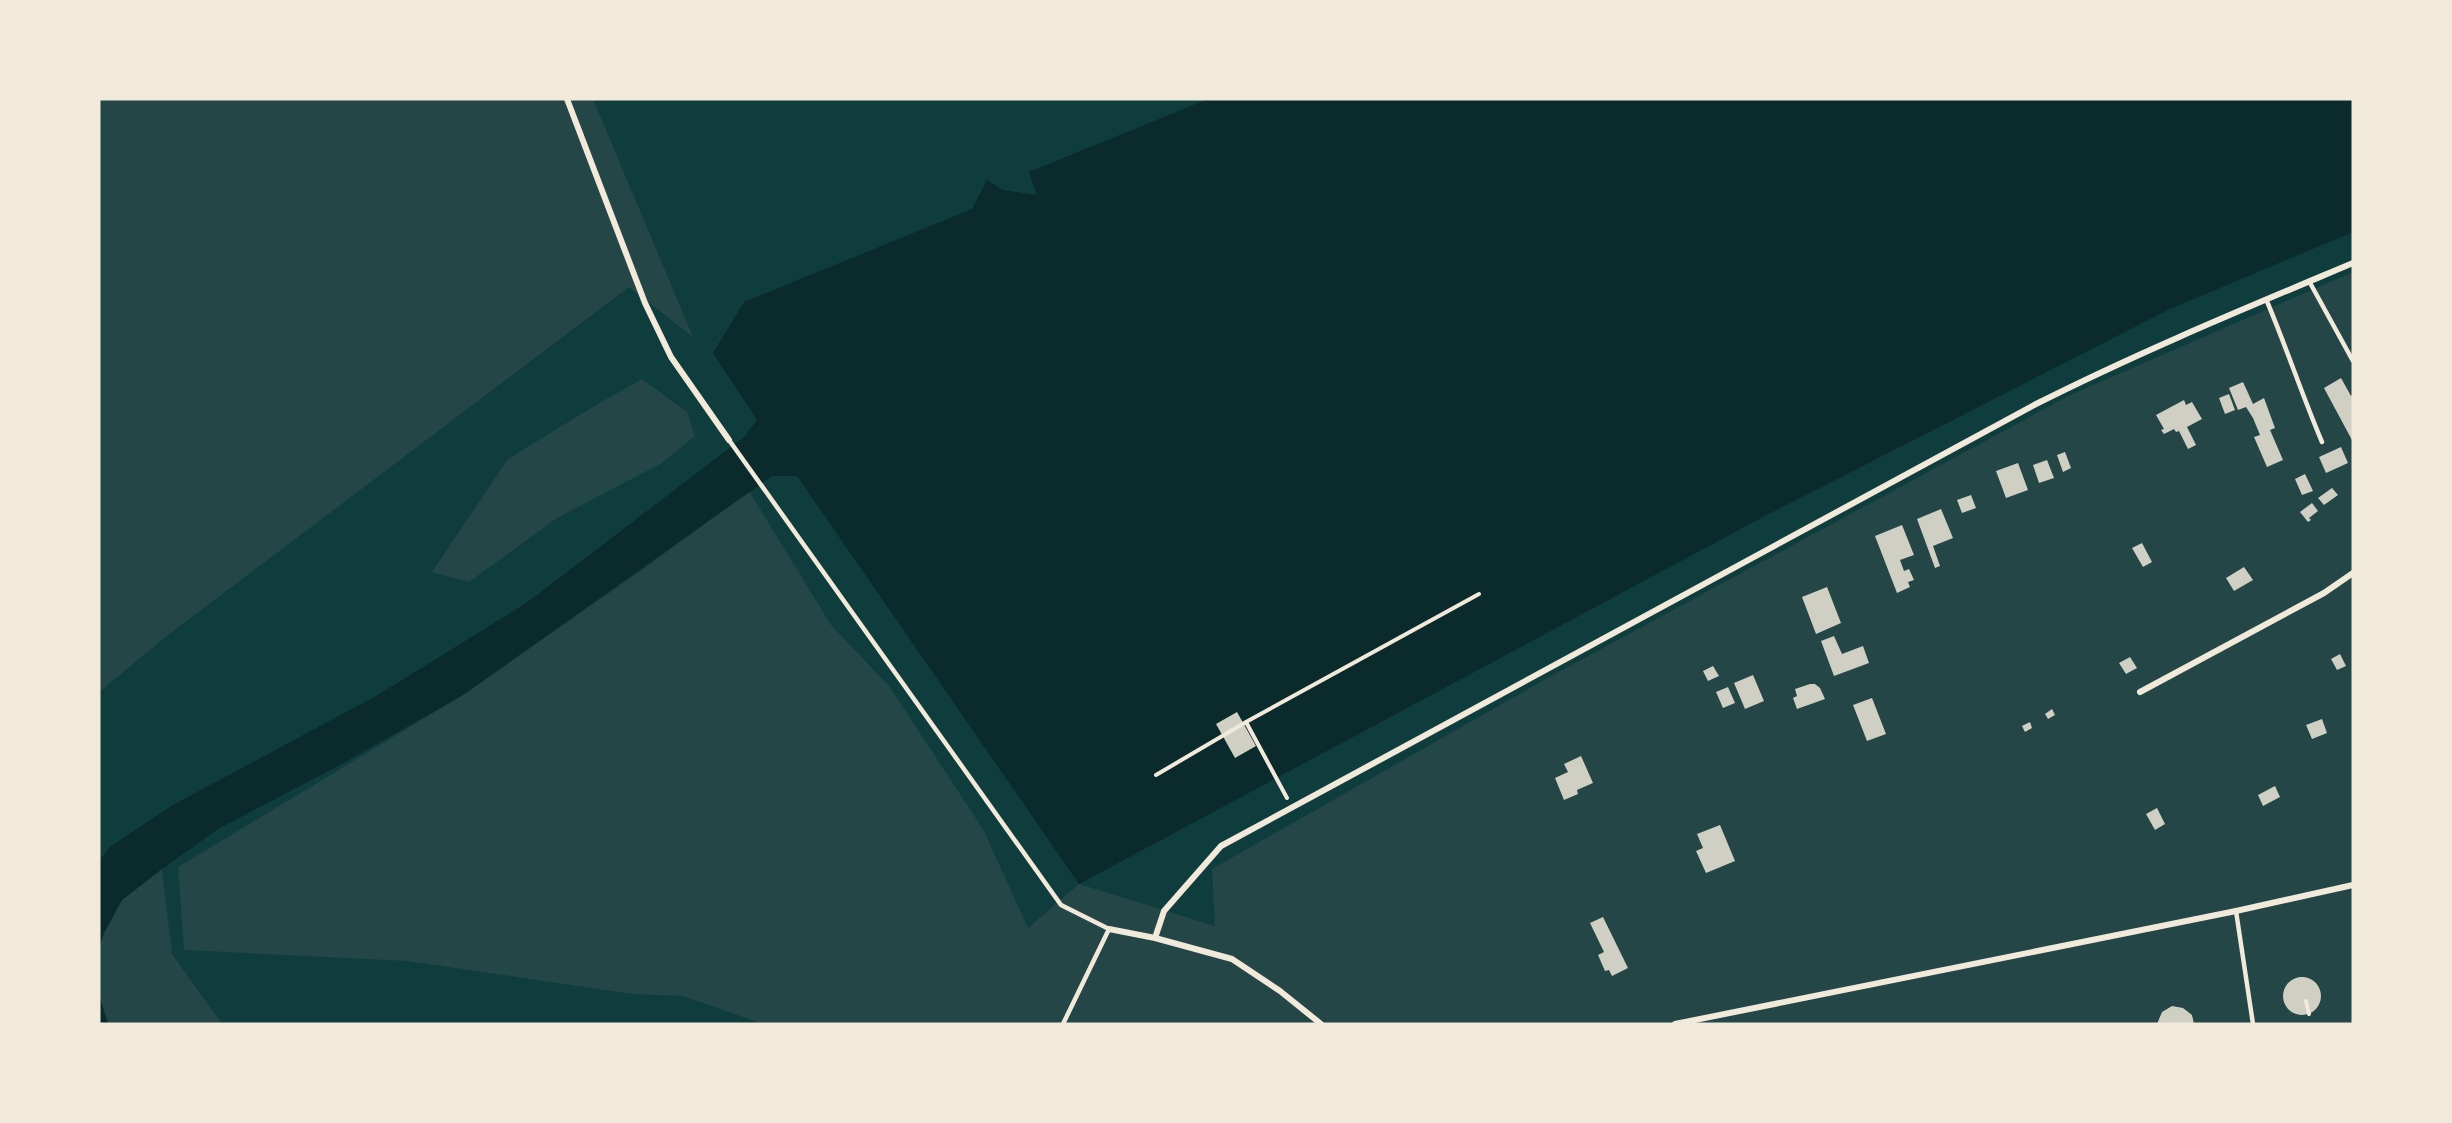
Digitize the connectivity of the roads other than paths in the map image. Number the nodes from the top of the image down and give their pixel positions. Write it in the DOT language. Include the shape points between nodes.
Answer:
graph roads {
  1 [pos="567,99"];
  2 [pos="2353,263"];
  3 [pos="2309,281"];
  4 [pos="2266,299"];
  5 [pos="2353,361"];
  6 [pos="729,440"];
  7 [pos="2322,442"];
  8 [pos="2353,573"];
  9 [pos="2139,692"];
  10 [pos="2353,885"];
  11 [pos="2236,911"];
  12 [pos="1109,929"];
  13 [pos="1155,938"];
  14 [pos="1063,1024"];
  15 [pos="1322,1024"];
  16 [pos="1675,1024"];
  17 [pos="2253,1024"];
  1 -- 6 [label="street" via="645,303 671,357"];
  2 -- 3 [label="street"];
  3 -- 4 [label="street"];
  3 -- 5 [label="lane"];
  4 -- 7 [label="lane"];
  4 -- 13 [label="street" via="2036,404 1221,846 1164,911"];
  6 -- 12 [label="lane" via="1061,905"];
  8 -- 9 [label="street" via="2324,593"];
  10 -- 11 [label="street"];
  11 -- 16 [label="street"];
  11 -- 17 [label="lane"];
  12 -- 13 [label="street"];
  12 -- 14 [label="lane"];
  13 -- 15 [label="street" via="1232,959"];
}
